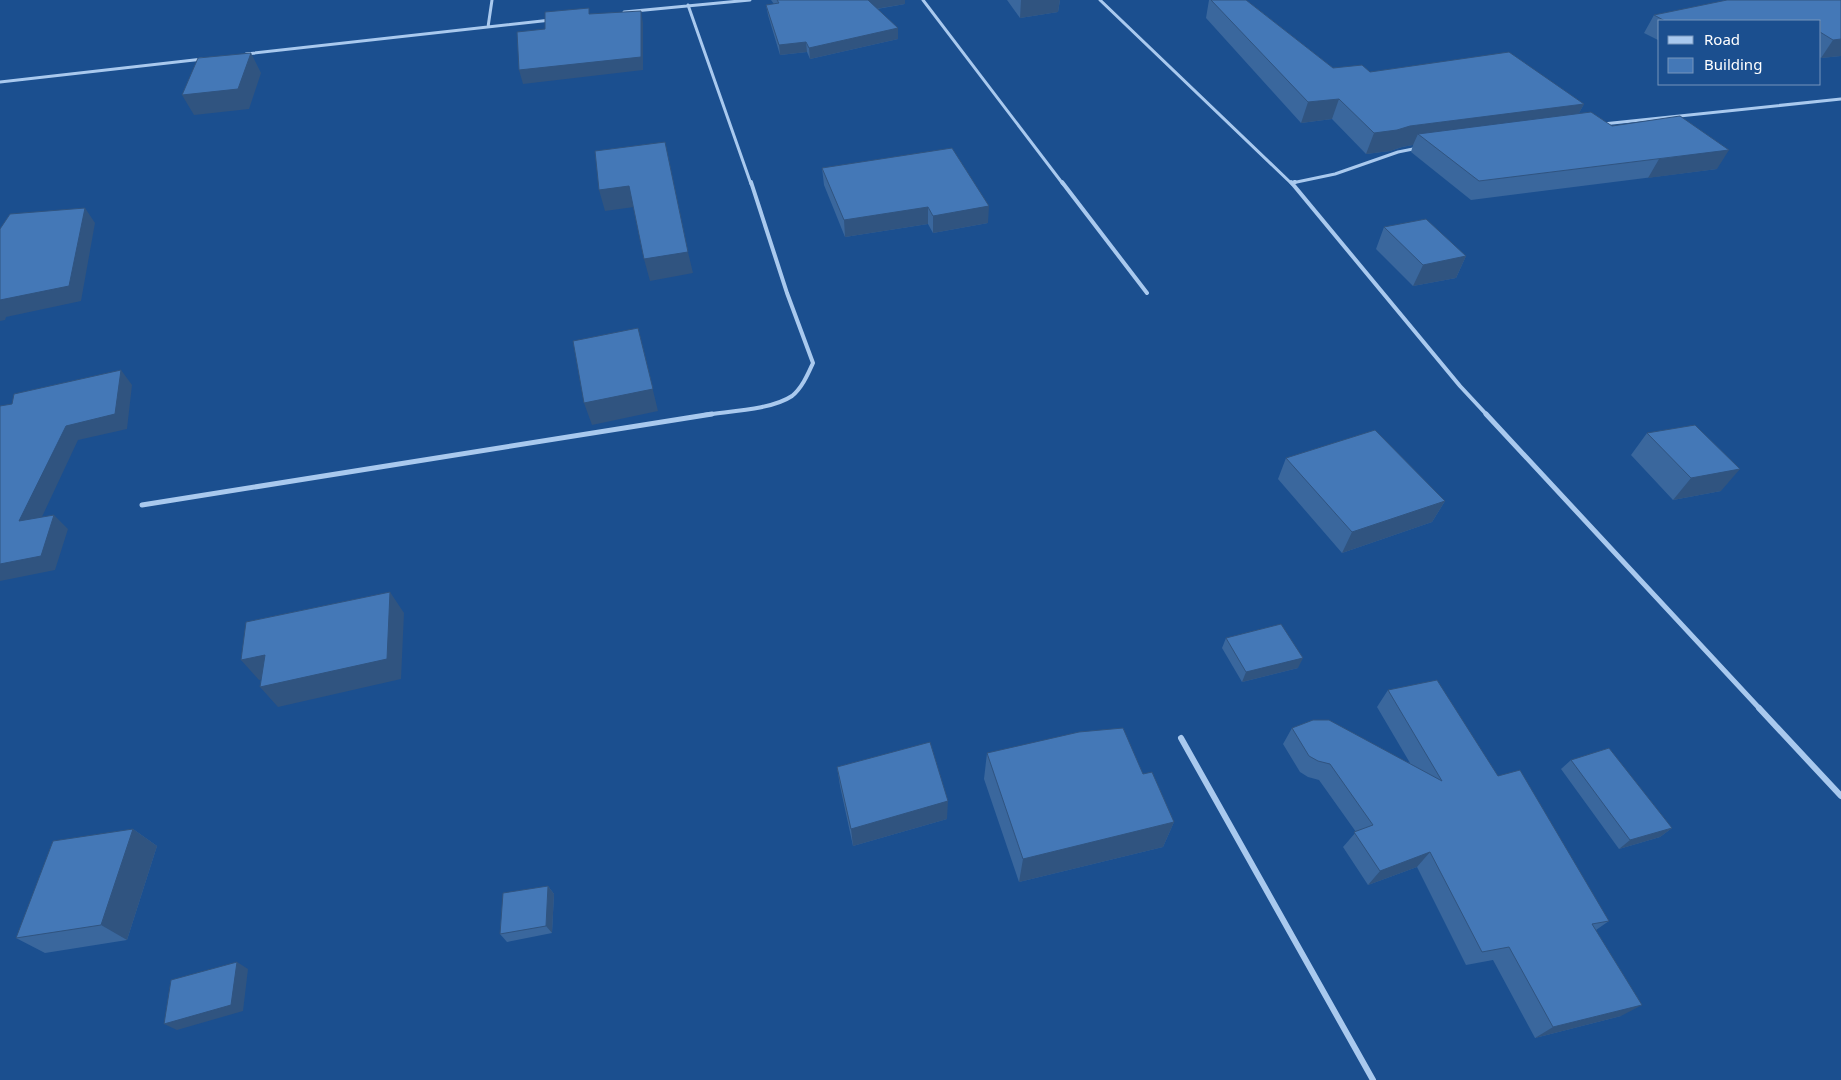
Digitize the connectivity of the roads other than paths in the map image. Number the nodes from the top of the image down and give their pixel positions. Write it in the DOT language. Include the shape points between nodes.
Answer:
graph roads {
  1 [pos="492,0"];
  2 [pos="750,0"];
  3 [pos="923,0"];
  4 [pos="1100,0"];
  5 [pos="688,5"];
  6 [pos="622,12"];
  7 [pos="555,20"];
  8 [pos="488,27"];
  9 [pos="244,54"];
  10 [pos="205,59"];
  11 [pos="0,82"];
  12 [pos="1841,99"];
  13 [pos="1600,124"];
  14 [pos="1421,148"];
  15 [pos="1292,183"];
  16 [pos="1147,293"];
  17 [pos="142,505"];
  18 [pos="1181,738"];
  19 [pos="1841,796"];
  20 [pos="1373,1080"];
  1 -- 8 [label="street"];
  2 -- 5 [label="street"];
  3 -- 16 [label="street"];
  4 -- 15 [label="street"];
  5 -- 6 [label="street"];
  5 -- 17 [label="street" via="812,363 807,377 793,395 775,404"];
  7 -- 8 [label="street"];
  8 -- 9 [label="street"];
  10 -- 11 [label="street"];
  12 -- 13 [label="street"];
  14 -- 15 [label="street" via="1393,153 1341,172"];
  15 -- 19 [label="street" via="1460,386"];
  18 -- 20 [label="street"];
}
